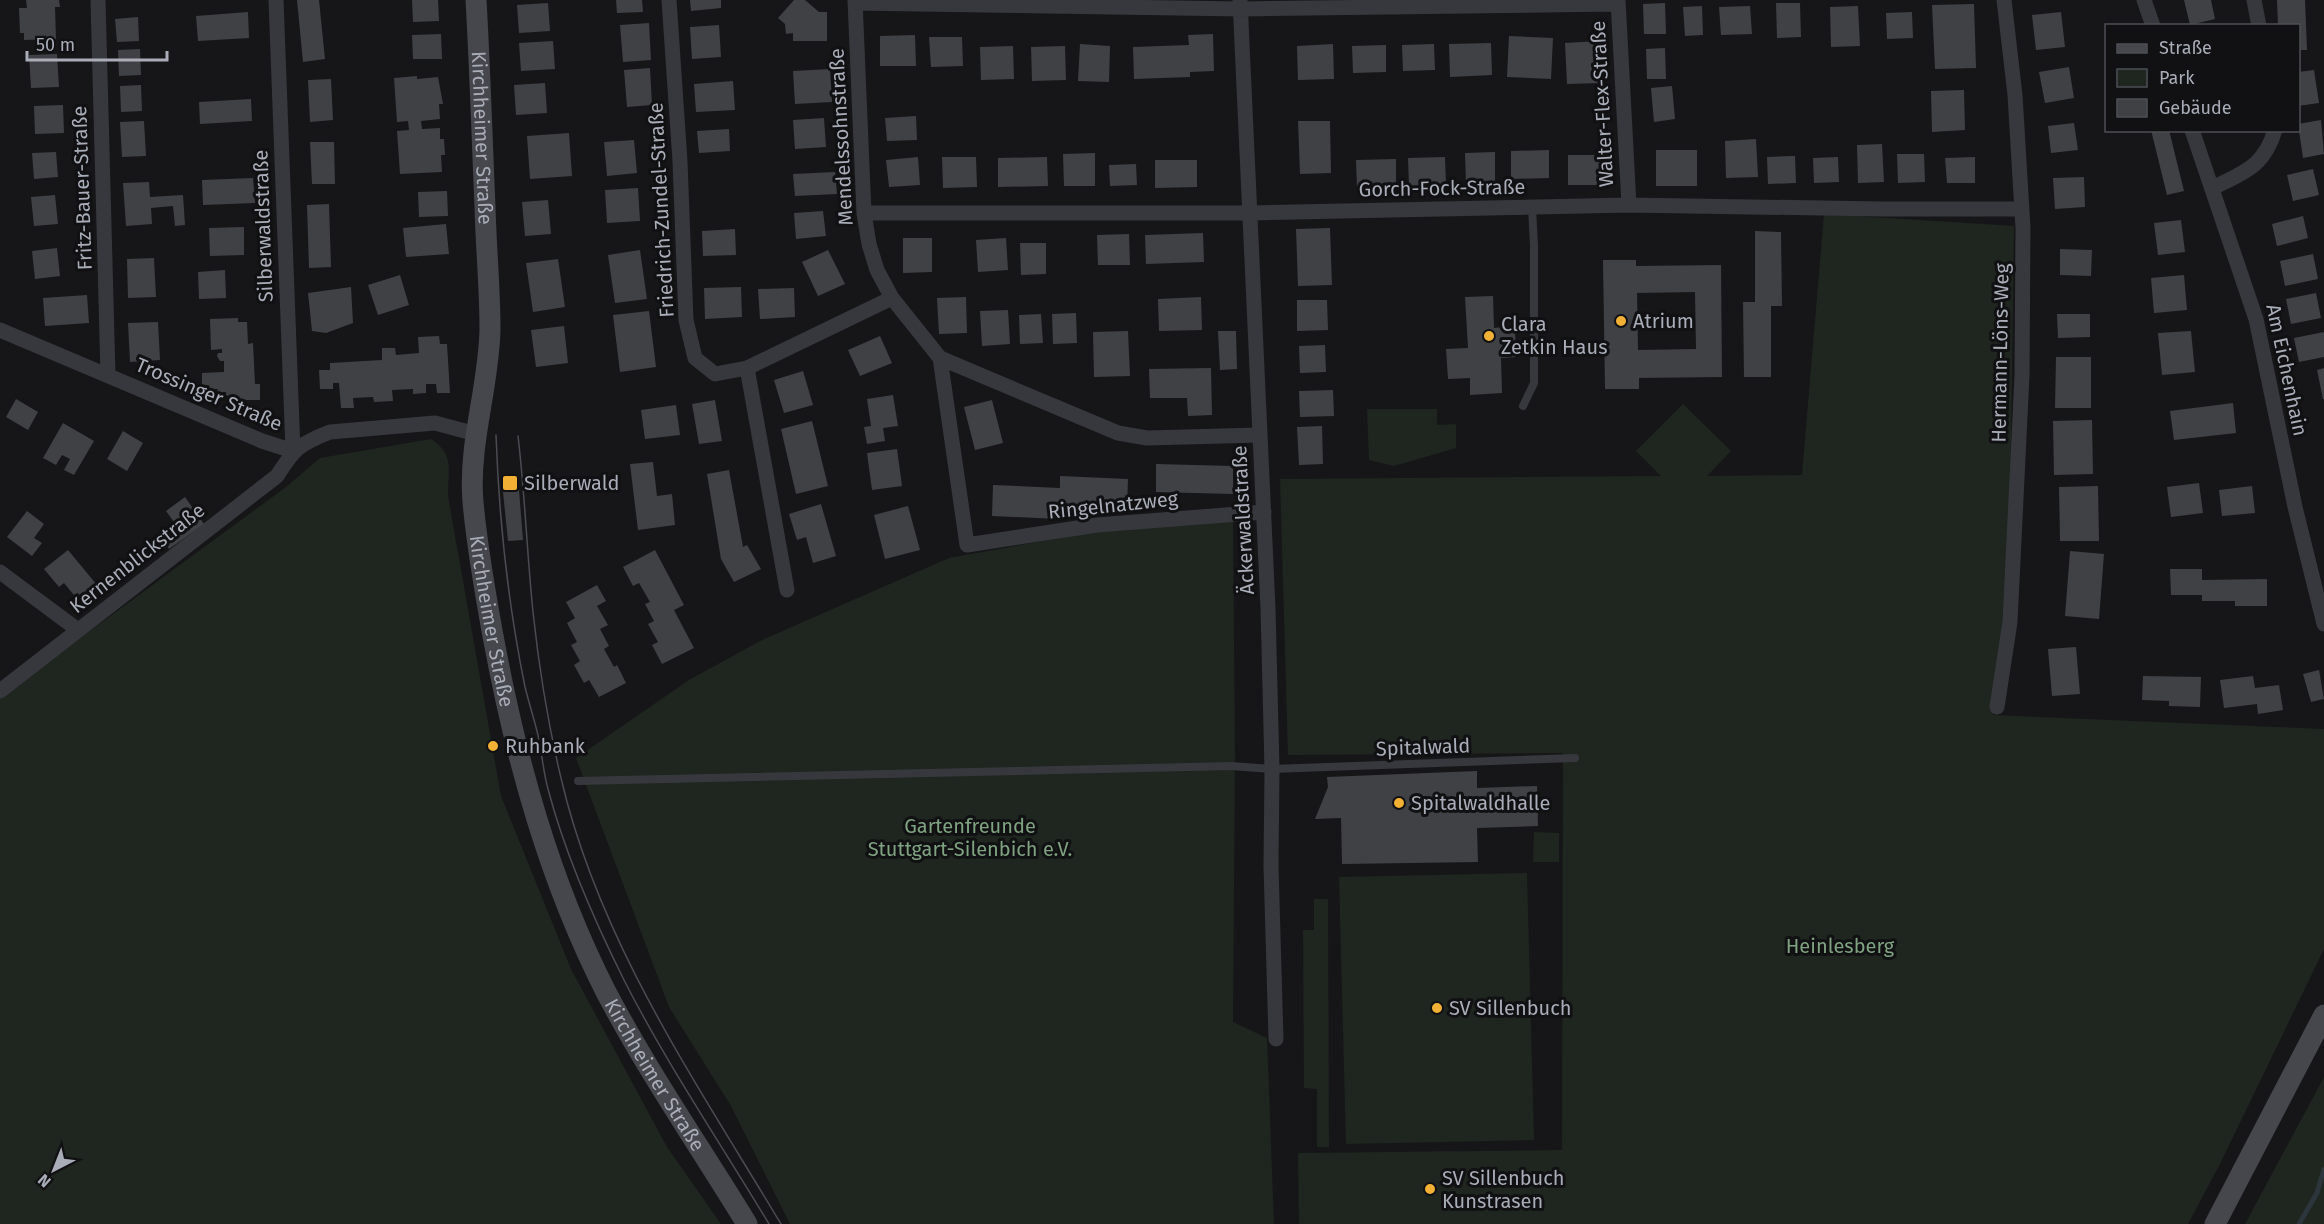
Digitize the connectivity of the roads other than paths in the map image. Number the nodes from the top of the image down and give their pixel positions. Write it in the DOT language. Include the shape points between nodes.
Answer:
graph roads {
  1 [pos="98,0"];
  2 [pos="276,0"];
  3 [pos="476,0"];
  4 [pos="669,0"];
  5 [pos="2004,0"];
  6 [pos="2144,0"];
  7 [pos="2254,0"];
  8 [pos="855,1"];
  9 [pos="1618,2"];
  10 [pos="1240,4"];
  11 [pos="2152,24"];
  12 [pos="2259,24"];
  13 [pos="2193,132"];
  14 [pos="2274,132"];
  15 [pos="2213,188"];
  16 [pos="1629,205"];
  17 [pos="1532,207"];
  18 [pos="2021,209"];
  19 [pos="864,213"];
  20 [pos="1251,213"];
  21 [pos="892,298"];
  22 [pos="0,330"];
  23 [pos="940,357"];
  24 [pos="747,368"];
  25 [pos="108,375"];
  26 [pos="1523,406"];
  27 [pos="476,434"];
  28 [pos="1260,435"];
  29 [pos="292,451"];
  30 [pos="1264,512"];
  31 [pos="0,572"];
  32 [pos="787,590"];
  33 [pos="2324,624"];
  34 [pos="78,630"];
  35 [pos="0,691"];
  36 [pos="1997,707"];
  37 [pos="1575,758"];
  38 [pos="1272,769"];
  39 [pos="578,781"];
  40 [pos="2324,1015"];
  41 [pos="1276,1038"];
  42 [pos="747,1224"];
  43 [pos="2215,1224"];
  1 -- 25 [label="street, Fritz-Bauer-Straße"];
  2 -- 29 [label="street, Silberwaldstraße"];
  3 -- 27 [label="main road, Kirchheimer Straße" via="490,331"];
  4 -- 24 [label="street, Friedrich-Zundel-Straße" via="686,320 695,358 716,374"];
  5 -- 18 [label="street, Hermann-Löns-Weg" via="2015,95"];
  6 -- 11 [label="street"];
  7 -- 12 [label="street"];
  8 -- 10 [label="street"];
  8 -- 19 [label="street, Mendelssohnstraße"];
  9 -- 10 [label="street"];
  9 -- 16 [label="street, Walter-Flex-Straße"];
  10 -- 20 [label="street, Äckerwaldstraße"];
  13 -- 15 [label="street, Am Eichenhain"];
  14 -- 15 [label="street" via="2271,145 2255,166"];
  15 -- 33 [label="street, Am Eichenhain" via="2256,319"];
  16 -- 17 [label="street, Gorch-Fock-Straße"];
  16 -- 18 [label="street, Gorch-Fock-Straße"];
  17 -- 20 [label="street, Gorch-Fock-Straße"];
  17 -- 26 [label="lane" via="1534,383"];
  18 -- 36 [label="street, Hermann-Löns-Weg" via="2022,376 2017,500 2010,622"];
  19 -- 20 [label="street, Gorch-Fock-Straße"];
  19 -- 21 [label="street, Mendelssohnstraße" via="877,270"];
  20 -- 28 [label="street, Äckerwaldstraße"];
  21 -- 23 [label="street, Mendelssohnstraße"];
  21 -- 24 [label="street, Friedrich-Zundel-Straße"];
  22 -- 25 [label="street, Trossinger Straße"];
  23 -- 28 [label="street, Mendelssohnstraße" via="1118,433 1147,438"];
  23 -- 30 [label="street, Ringelnatzweg" via="967,545 1097,525"];
  24 -- 32 [label="street"];
  25 -- 29 [label="street, Trossinger Straße"];
  27 -- 29 [label="street, Trossinger Straße" via="435,423 330,432"];
  27 -- 42 [label="main road, Kirchheimer Straße" via="473,501 486,595 512,732 533,813 559,887 606,992"];
  28 -- 30 [label="street, Äckerwaldstraße"];
  29 -- 34 [label="street, Kernenblickstraße" via="277,476"];
  30 -- 38 [label="street, Äckerwaldstraße"];
  31 -- 34 [label="street"];
  34 -- 35 [label="street, Kernenblickstraße"];
  37 -- 38 [label="lane, Spitalwald"];
  38 -- 39 [label="lane, Spitalwald" via="1231,766"];
  38 -- 41 [label="street, Äckerwaldstraße"];
  40 -- 43 [label="main road"];
}
